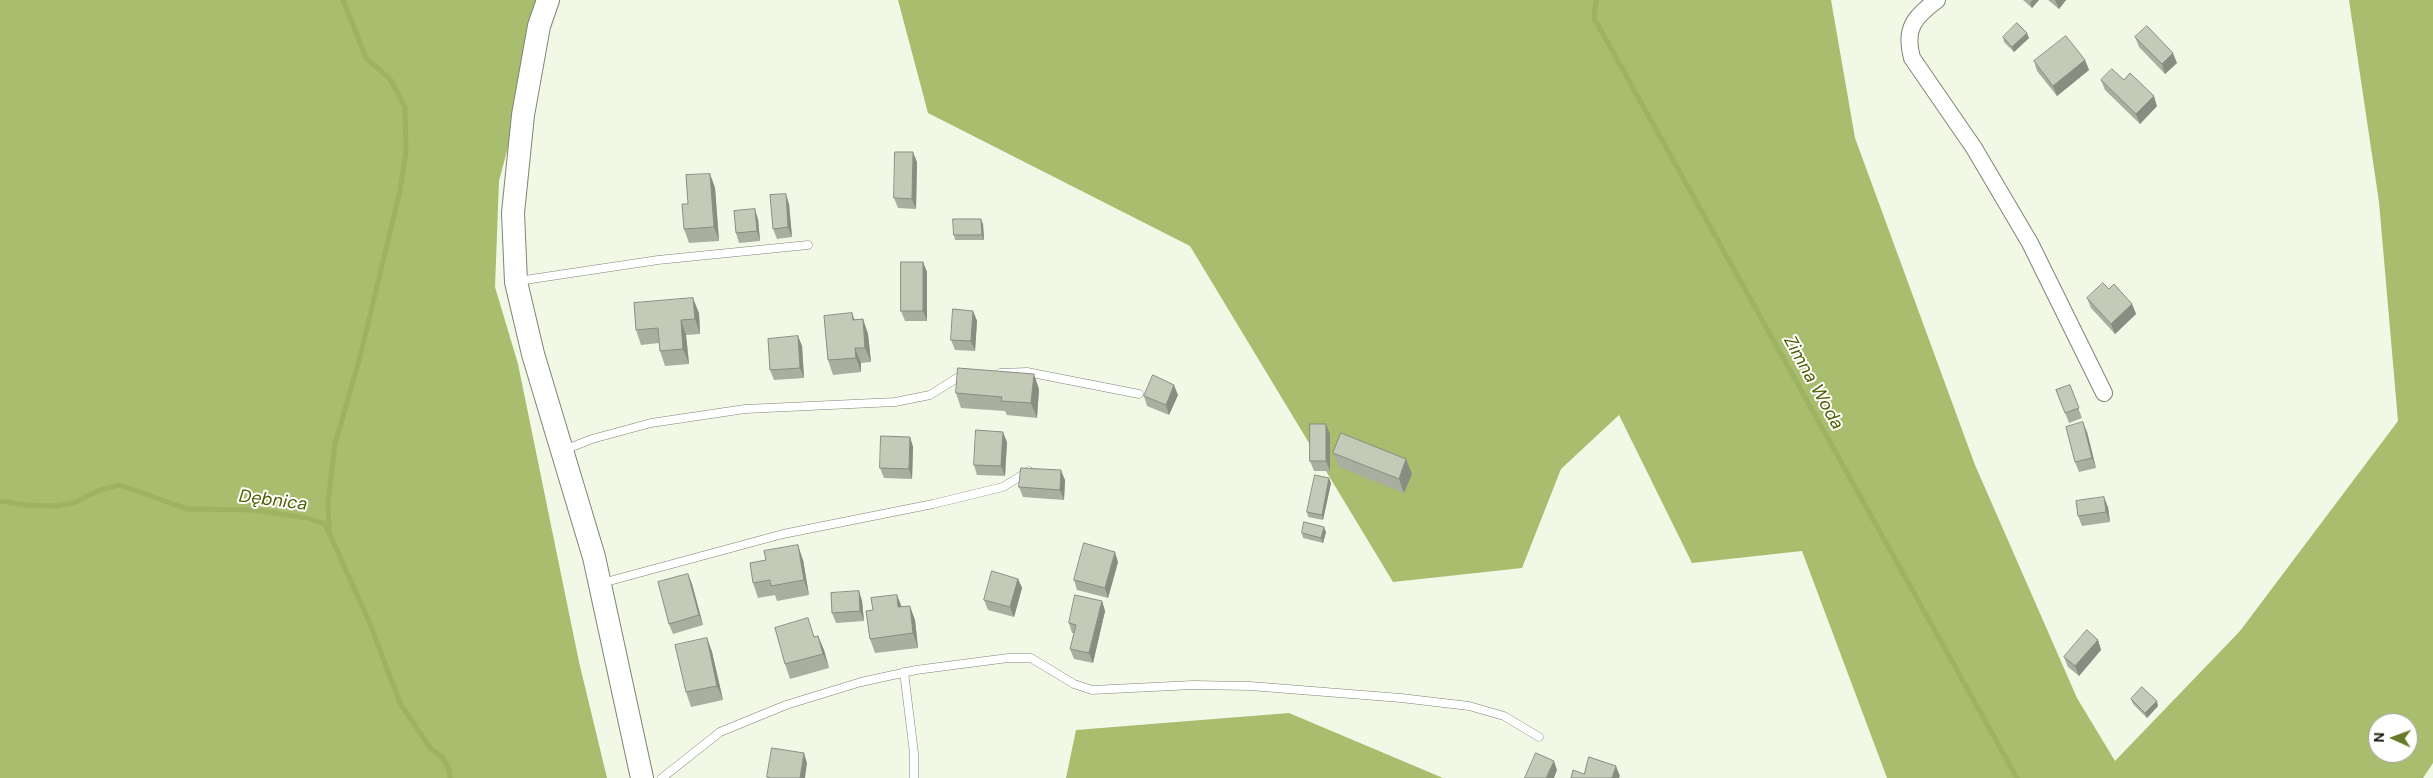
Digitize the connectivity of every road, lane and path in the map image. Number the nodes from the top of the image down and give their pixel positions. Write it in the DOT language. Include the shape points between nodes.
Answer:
graph roads {
  1 [pos="548,0"];
  2 [pos="1938,0"];
  3 [pos="808,245"];
  4 [pos="516,282"];
  5 [pos="990,373"];
  6 [pos="973,375"];
  7 [pos="2104,393"];
  8 [pos="1139,394"];
  9 [pos="562,451"];
  10 [pos="1029,471"];
  11 [pos="599,584"];
  12 [pos="904,672"];
  13 [pos="1539,738"];
  14 [pos="642,778"];
  15 [pos="662,778"];
  16 [pos="914,778"];
  1 -- 4 [label="street" via="539,26 523,115 513,213"];
  2 -- 7 [label="street" via="1921,12 1910,30 1908,44 1912,58 1974,148 2030,243"];
  3 -- 4 [label="lane" via="658,260"];
  4 -- 9 [label="street" via="533,354"];
  5 -- 8 [label="lane" via="1028,372"];
  6 -- 9 [label="lane" via="957,378 930,395 895,402 726,412 651,423"];
  9 -- 11 [label="street"];
  10 -- 11 [label="lane" via="1003,487 783,534"];
  11 -- 14 [label="street"];
  12 -- 13 [label="lane" via="1008,658 1031,658 1074,684 1092,690 1250,686 1401,698 1470,706 1504,716"];
  12 -- 15 [label="lane" via="786,705 720,732"];
  12 -- 16 [label="lane"];
}
